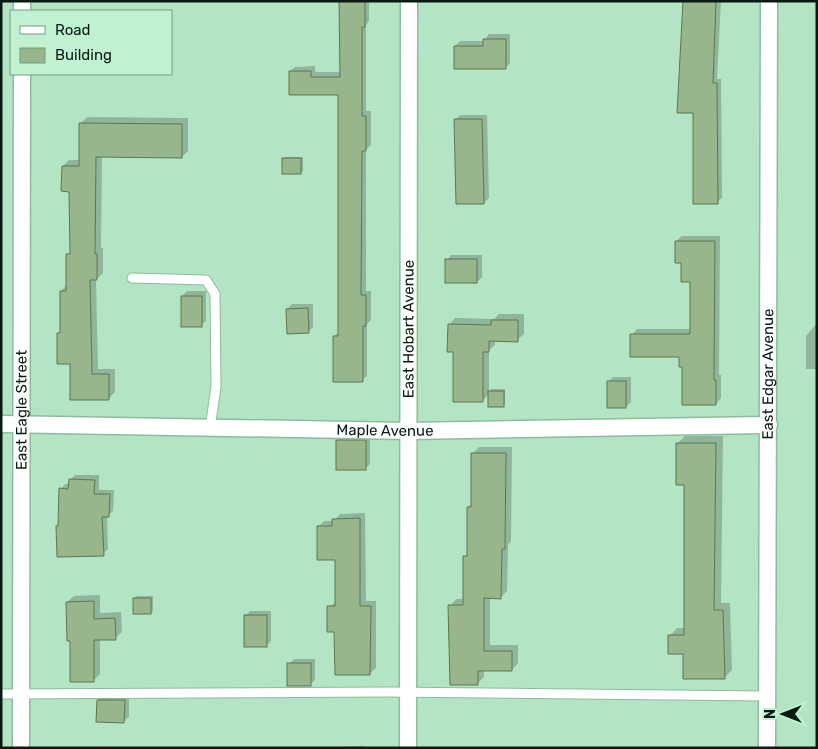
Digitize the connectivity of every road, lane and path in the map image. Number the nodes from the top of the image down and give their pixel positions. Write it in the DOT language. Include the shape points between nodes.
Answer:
graph roads {
  1 [pos="410,1"];
  2 [pos="770,1"];
  3 [pos="22,75"];
  4 [pos="132,278"];
  5 [pos="23,423"];
  6 [pos="1,424"];
  7 [pos="769,425"];
  8 [pos="210,428"];
  9 [pos="408,430"];
  10 [pos="408,693"];
  11 [pos="1,694"];
  12 [pos="21,694"];
  13 [pos="767,696"];
  14 [pos="21,748"];
  15 [pos="408,748"];
  16 [pos="767,748"];
  1 -- 9 [label="street, East Hobart Avenue"];
  2 -- 7 [label="street, East Edgar Avenue"];
  3 -- 5 [label="street, East Eagle Street"];
  4 -- 8 [label="lane" via="206,280 215,294 216,387"];
  5 -- 6 [label="street, Maple Avenue"];
  5 -- 8 [label="street, Maple Avenue"];
  5 -- 12 [label="street, East Eagle Street"];
  7 -- 9 [label="street, Maple Avenue"];
  7 -- 13 [label="street, East Edgar Avenue"];
  8 -- 9 [label="street, Maple Avenue"];
  9 -- 10 [label="street, East Hobart Avenue"];
  10 -- 12 [label="lane"];
  10 -- 13 [label="lane"];
  10 -- 15 [label="street, East Hobart Avenue"];
  11 -- 12 [label="lane"];
  12 -- 14 [label="street, East Eagle Street"];
  13 -- 16 [label="street, East Edgar Avenue"];
}
